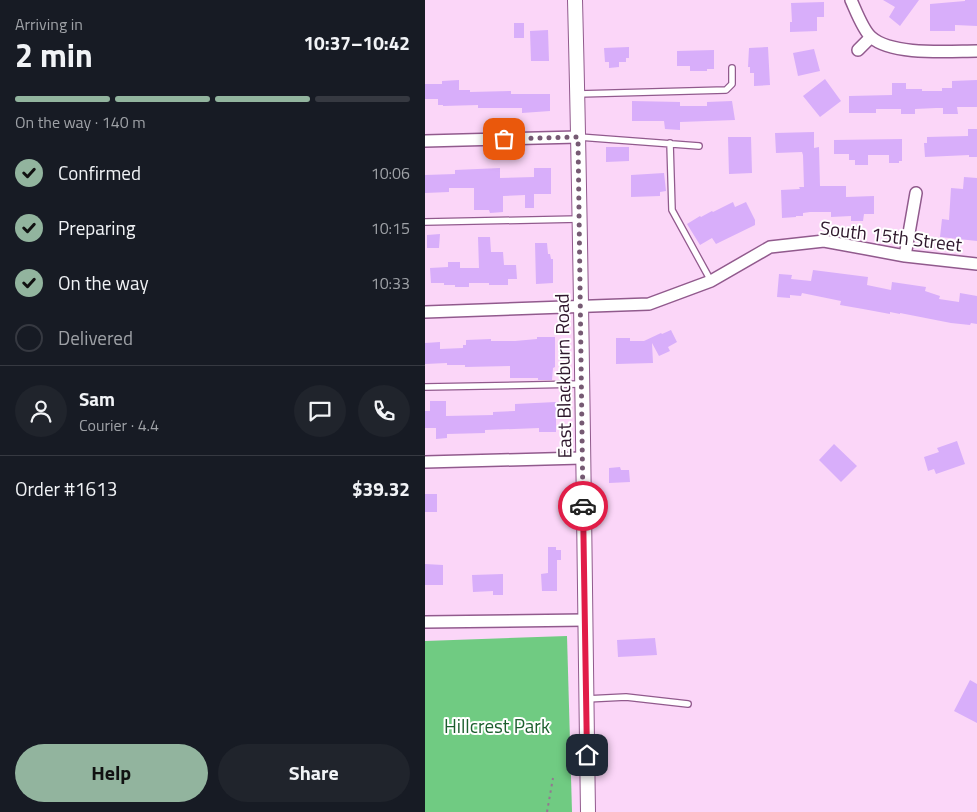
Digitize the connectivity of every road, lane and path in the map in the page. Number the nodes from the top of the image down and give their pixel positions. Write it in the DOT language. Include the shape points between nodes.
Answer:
graph roads {
  1 [pos="575,0"];
  2 [pos="851,0"];
  3 [pos="871,38"];
  4 [pos="858,50"];
  5 [pos="977,51"];
  6 [pos="732,68"];
  7 [pos="577,94"];
  8 [pos="578,137"];
  9 [pos="425,140"];
  10 [pos="670,143"];
  11 [pos="699,146"];
  12 [pos="916,193"];
  13 [pos="581,219"];
  14 [pos="425,222"];
  15 [pos="905,256"];
  16 [pos="977,264"];
  17 [pos="711,281"];
  18 [pos="580,308"];
  19 [pos="425,312"];
  20 [pos="583,384"];
  21 [pos="425,387"];
  22 [pos="582,458"];
  23 [pos="425,462"];
  24 [pos="585,620"];
  25 [pos="425,622"];
  26 [pos="586,699"];
  27 [pos="688,704"];
  28 [pos="553,778"];
  29 [pos="547,812"];
  30 [pos="588,812"];
  1 -- 7 [label="street, East Blackburn Road"];
  2 -- 3 [label="street"];
  3 -- 4 [label="street"];
  3 -- 5 [label="street" via="913,52"];
  6 -- 7 [label="lane" via="732,84 726,90"];
  7 -- 8 [label="street, East Blackburn Road"];
  8 -- 9 [label="street"];
  8 -- 10 [label="lane"];
  8 -- 13 [label="street, East Blackburn Road"];
  10 -- 11 [label="lane"];
  10 -- 17 [label="lane" via="672,210"];
  12 -- 15 [label="street"];
  13 -- 14 [label="lane"];
  13 -- 18 [label="street, East Blackburn Road"];
  15 -- 16 [label="street, South 15th Street"];
  15 -- 17 [label="street, South 15th Street" via="824,241 770,248"];
  17 -- 18 [label="street, South 15th Street" via="649,304"];
  18 -- 19 [label="street, South 15th Street"];
  18 -- 20 [label="street, East Blackburn Road"];
  20 -- 21 [label="lane"];
  20 -- 22 [label="street, East Blackburn Road"];
  22 -- 23 [label="street"];
  22 -- 24 [label="street, East Blackburn Road"];
  24 -- 25 [label="street"];
  24 -- 26 [label="street, East Blackburn Road"];
  26 -- 27 [label="lane" via="627,697"];
  26 -- 30 [label="street, East Blackburn Road"];
  28 -- 29 [label="path"];
}
